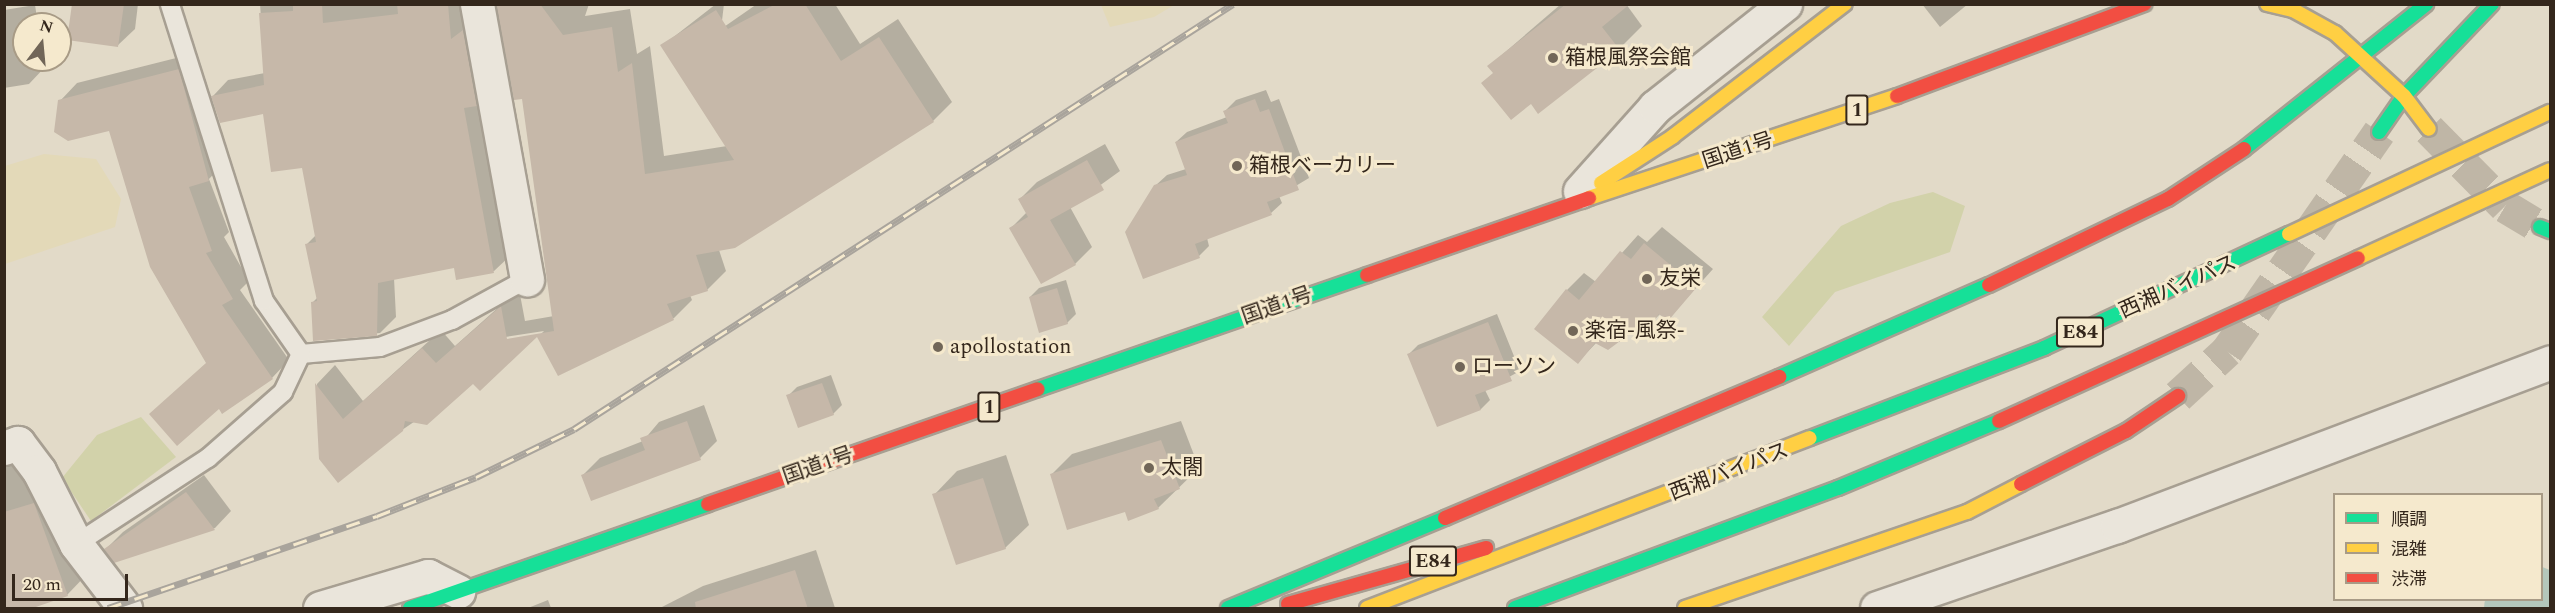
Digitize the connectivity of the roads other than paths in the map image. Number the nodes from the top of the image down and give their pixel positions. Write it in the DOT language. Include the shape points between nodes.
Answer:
graph roads {
  1 [pos="170,4"];
  2 [pos="477,4"];
  3 [pos="1785,4"];
  4 [pos="1845,4"];
  5 [pos="2144,4"];
  6 [pos="2267,4"];
  7 [pos="2426,4"];
  8 [pos="2492,4"];
  9 [pos="2362,56"];
  10 [pos="2404,96"];
  11 [pos="2550,112"];
  12 [pos="2429,129"];
  13 [pos="2379,132"];
  14 [pos="2550,170"];
  15 [pos="1567,206"];
  16 [pos="527,279"];
  17 [pos="302,354"];
  18 [pos="2550,362"];
  19 [pos="2178,396"];
  20 [pos="4,448"];
  21 [pos="1596,522"];
  22 [pos="76,544"];
  23 [pos="458,591"];
  24 [pos="125,609"];
  25 [pos="320,609"];
  26 [pos="410,609"];
  27 [pos="1228,609"];
  28 [pos="1272,609"];
  29 [pos="1367,609"];
  30 [pos="1515,609"];
  31 [pos="1685,609"];
  32 [pos="1877,609"];
  1 -- 17 [label="lane" via="264,301"];
  2 -- 16 [label="street"];
  3 -- 15 [label="street" via="1655,107"];
  4 -- 15 [label="highway" via="1672,137"];
  5 -- 15 [label="highway, 国道1号 / 1" via="1799,132"];
  6 -- 9 [label="highway" via="2318,24"];
  7 -- 9 [label="highway"];
  8 -- 10 [label="highway"];
  9 -- 10 [label="highway"];
  9 -- 27 [label="highway" via="2256,141 2168,200 2063,253 1642,437"];
  10 -- 12 [label="highway"];
  10 -- 13 [label="highway"];
  11 -- 21 [label="highway, 西湘バイパス / E84" via="2044,348"];
  14 -- 30 [label="highway, E84" via="2052,399 1838,488"];
  15 -- 23 [label="highway, 国道1号 / 1"];
  16 -- 17 [label="lane" via="452,320 380,347"];
  17 -- 22 [label="lane" via="283,392 208,458"];
  18 -- 32 [label="street" via="2116,526"];
  19 -- 31 [label="highway" via="2126,431 1967,512"];
  20 -- 22 [label="street" via="18,443 39,471"];
  21 -- 28 [label="highway, E84" via="1442,558"];
  21 -- 29 [label="highway, E84"];
  22 -- 24 [label="street"];
  23 -- 25 [label="street" via="428,576"];
  23 -- 26 [label="highway, 国道1号 / 1"];
}
